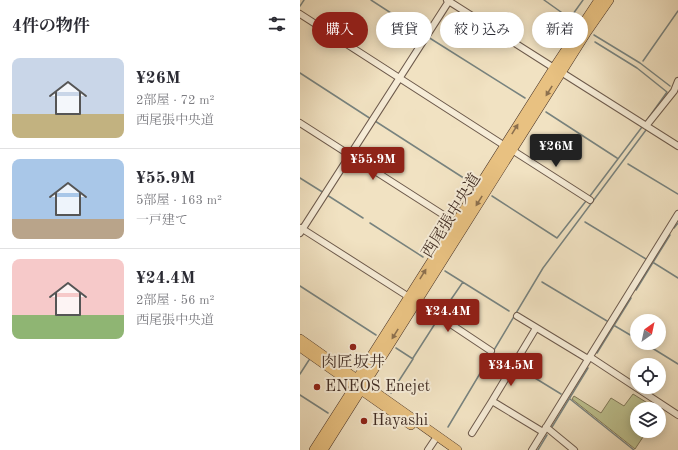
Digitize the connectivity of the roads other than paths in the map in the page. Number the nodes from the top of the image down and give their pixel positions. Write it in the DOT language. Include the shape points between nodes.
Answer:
graph roads {
  1 [pos="448,0"];
  2 [pos="599,0"];
  3 [pos="609,0"];
  4 [pos="300,14"];
  5 [pos="558,70"];
  6 [pos="399,78"];
  7 [pos="678,81"];
  8 [pos="676,91"];
  9 [pos="300,123"];
  10 [pos="646,126"];
  11 [pos="678,146"];
  12 [pos="508,148"];
  13 [pos="350,155"];
  14 [pos="590,200"];
  15 [pos="678,214"];
  16 [pos="456,223"];
  17 [pos="301,230"];
  18 [pos="412,299"];
  19 [pos="517,316"];
  20 [pos="536,328"];
  21 [pos="300,339"];
  22 [pos="300,347"];
  23 [pos="491,350"];
  24 [pos="589,358"];
  25 [pos="359,385"];
  26 [pos="492,401"];
  27 [pos="678,415"];
  28 [pos="544,430"];
  29 [pos="472,433"];
  30 [pos="434,441"];
  31 [pos="314,450"];
  32 [pos="323,450"];
  33 [pos="428,450"];
  34 [pos="446,450"];
  35 [pos="456,450"];
  36 [pos="532,450"];
  37 [pos="574,450"];
  1 -- 5 [label="street"];
  1 -- 6 [label="street"];
  2 -- 5 [label="main road, 西尾張中央道"];
  3 -- 5 [label="main road, 西尾張中央道"];
  4 -- 6 [label="street"];
  5 -- 10 [label="street"];
  5 -- 12 [label="main road, 西尾張中央道"];
  6 -- 12 [label="street"];
  6 -- 13 [label="street"];
  7 -- 8 [label="street"];
  8 -- 10 [label="street"];
  9 -- 13 [label="street"];
  10 -- 11 [label="street"];
  12 -- 14 [label="street"];
  12 -- 16 [label="main road, 西尾張中央道"];
  12 -- 18 [label="main road, 西尾張中央道, one-way"];
  13 -- 16 [label="street"];
  13 -- 17 [label="street"];
  15 -- 24 [label="street"];
  18 -- 16 [label="main road, 西尾張中央道, one-way"];
  17 -- 18 [label="street"];
  18 -- 23 [label="street"];
  18 -- 25 [label="main road, 西尾張中央道"];
  19 -- 20 [label="street"];
  20 -- 24 [label="street"];
  20 -- 26 [label="street"];
  21 -- 25 [label="main road"];
  22 -- 25 [label="main road"];
  24 -- 27 [label="street"];
  24 -- 28 [label="street"];
  25 -- 30 [label="main road"];
  25 -- 31 [label="main road, 西尾張中央道"];
  25 -- 32 [label="main road, 西尾張中央道"];
  25 -- 35 [label="main road"];
  26 -- 28 [label="street"];
  26 -- 29 [label="street"];
  28 -- 36 [label="street"];
  28 -- 37 [label="street"];
  30 -- 33 [label="street"];
  30 -- 34 [label="main road"];
}
